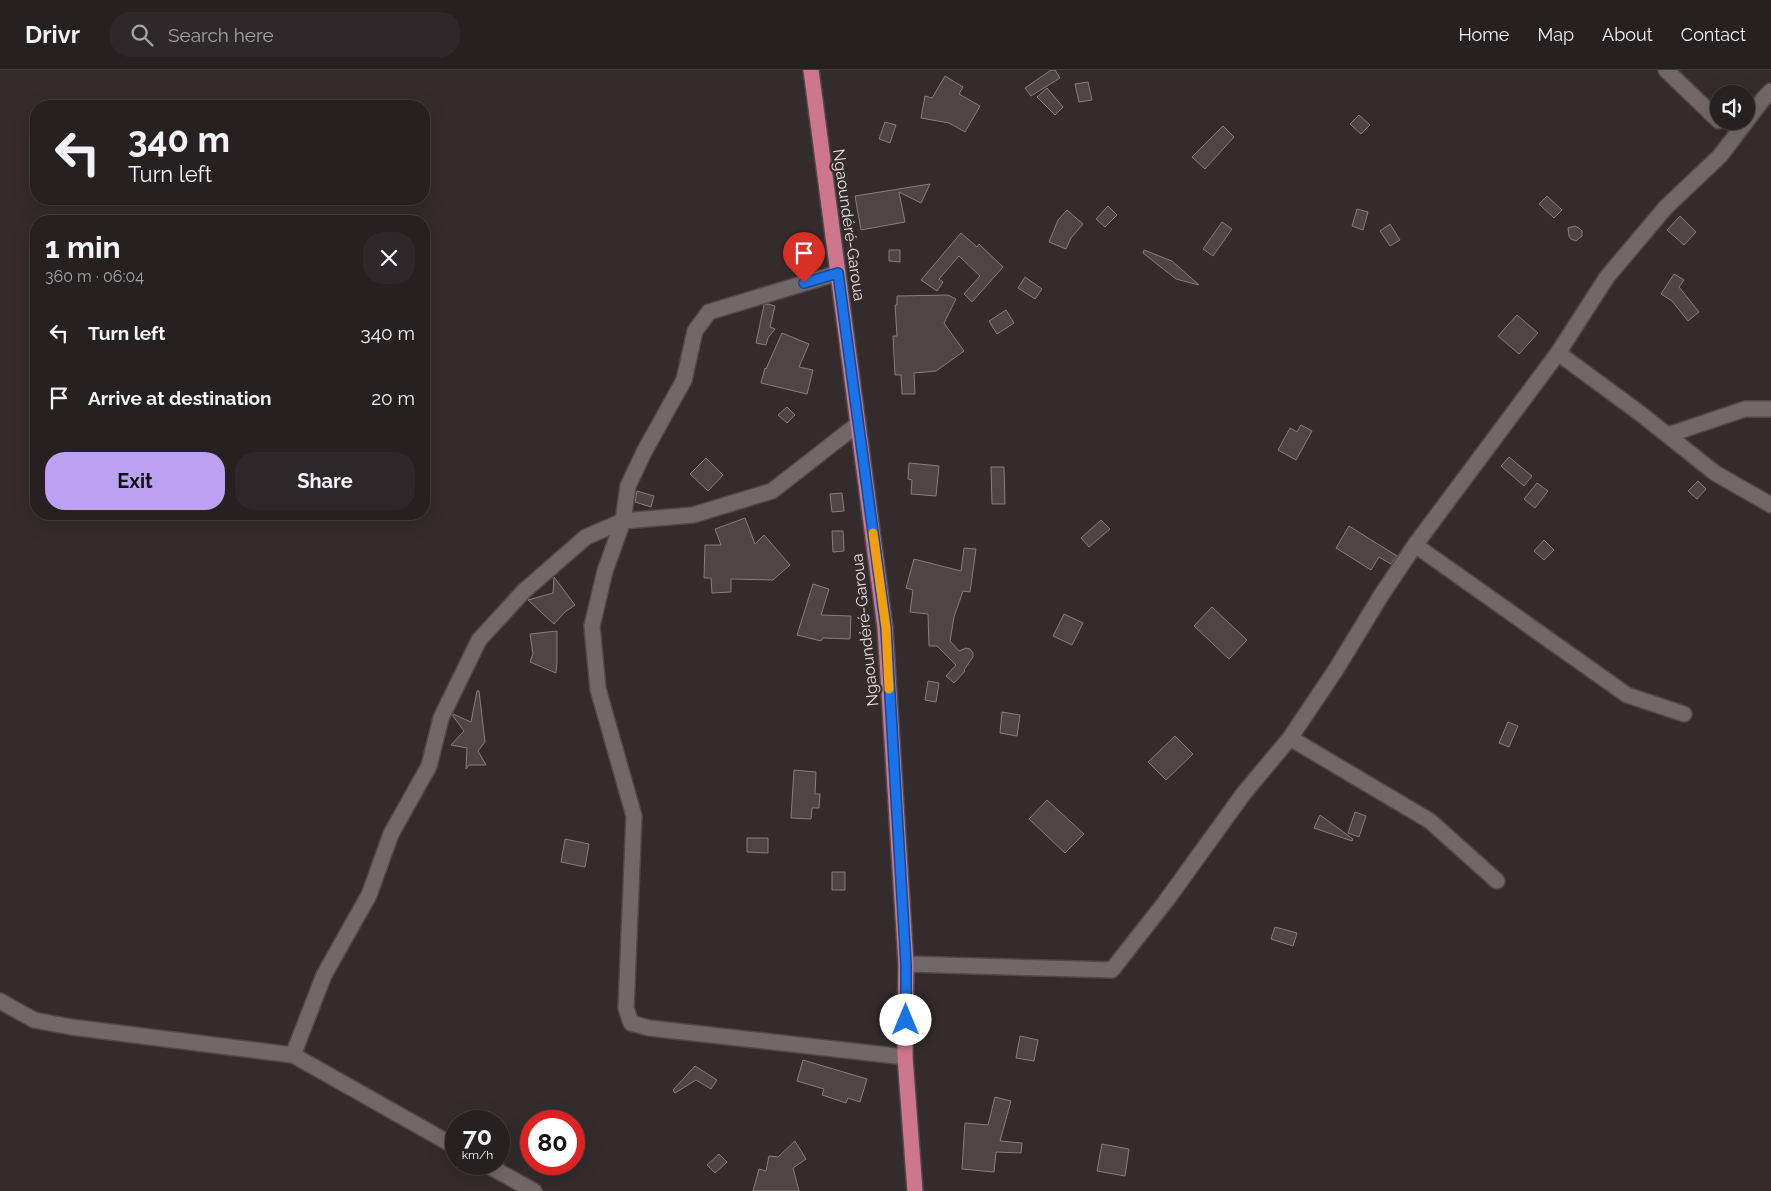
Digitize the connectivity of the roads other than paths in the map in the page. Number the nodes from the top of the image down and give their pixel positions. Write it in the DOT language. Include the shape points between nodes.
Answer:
graph roads {
  1 [pos="811,70"];
  2 [pos="1666,70"];
  3 [pos="1771,91"];
  4 [pos="1710,112"];
  5 [pos="1728,130"];
  6 [pos="1735,137"];
  7 [pos="838,273"];
  8 [pos="1558,353"];
  9 [pos="1771,409"];
  10 [pos="858,424"];
  11 [pos="1668,435"];
  12 [pos="1771,505"];
  13 [pos="622,521"];
  14 [pos="1415,545"];
  15 [pos="1684,714"];
  16 [pos="1290,738"];
  17 [pos="1497,881"];
  18 [pos="906,964"];
  19 [pos="0,1001"];
  20 [pos="293,1055"];
  21 [pos="906,1057"];
  22 [pos="445,1141"];
  23 [pos="505,1175"];
  24 [pos="534,1191"];
  25 [pos="915,1191"];
  1 -- 7 [label="highway, Ngaoundéré-Garoua"];
  2 -- 4 [label="street"];
  3 -- 6 [label="street"];
  5 -- 6 [label="street"];
  6 -- 8 [label="street" via="1720,156 1666,207 1607,276"];
  7 -- 10 [label="highway, Ngaoundéré-Garoua"];
  7 -- 13 [label="street" via="709,312 695,331 684,380 628,486"];
  8 -- 11 [label="street"];
  8 -- 14 [label="street"];
  9 -- 11 [label="street" via="1745,409"];
  10 -- 13 [label="street" via="772,491 693,515"];
  10 -- 18 [label="highway, Ngaoundéré-Garoua" via="886,628"];
  11 -- 12 [label="street" via="1715,474"];
  13 -- 20 [label="street" via="586,537 524,591 479,640 442,718 429,766 391,834 369,895 324,975"];
  13 -- 21 [label="street" via="605,571 592,626 598,689 634,816 626,1008 631,1023 649,1028"];
  14 -- 15 [label="street" via="1627,695"];
  14 -- 16 [label="street"];
  16 -- 17 [label="street" via="1430,821"];
  16 -- 18 [label="street" via="1244,793 1166,902 1112,970"];
  18 -- 21 [label="highway, Ngaoundéré-Garoua"];
  19 -- 20 [label="street" via="34,1020 71,1027"];
  20 -- 22 [label="street"];
  21 -- 25 [label="highway, Ngaoundéré-Garoua"];
  23 -- 24 [label="street"];
}
